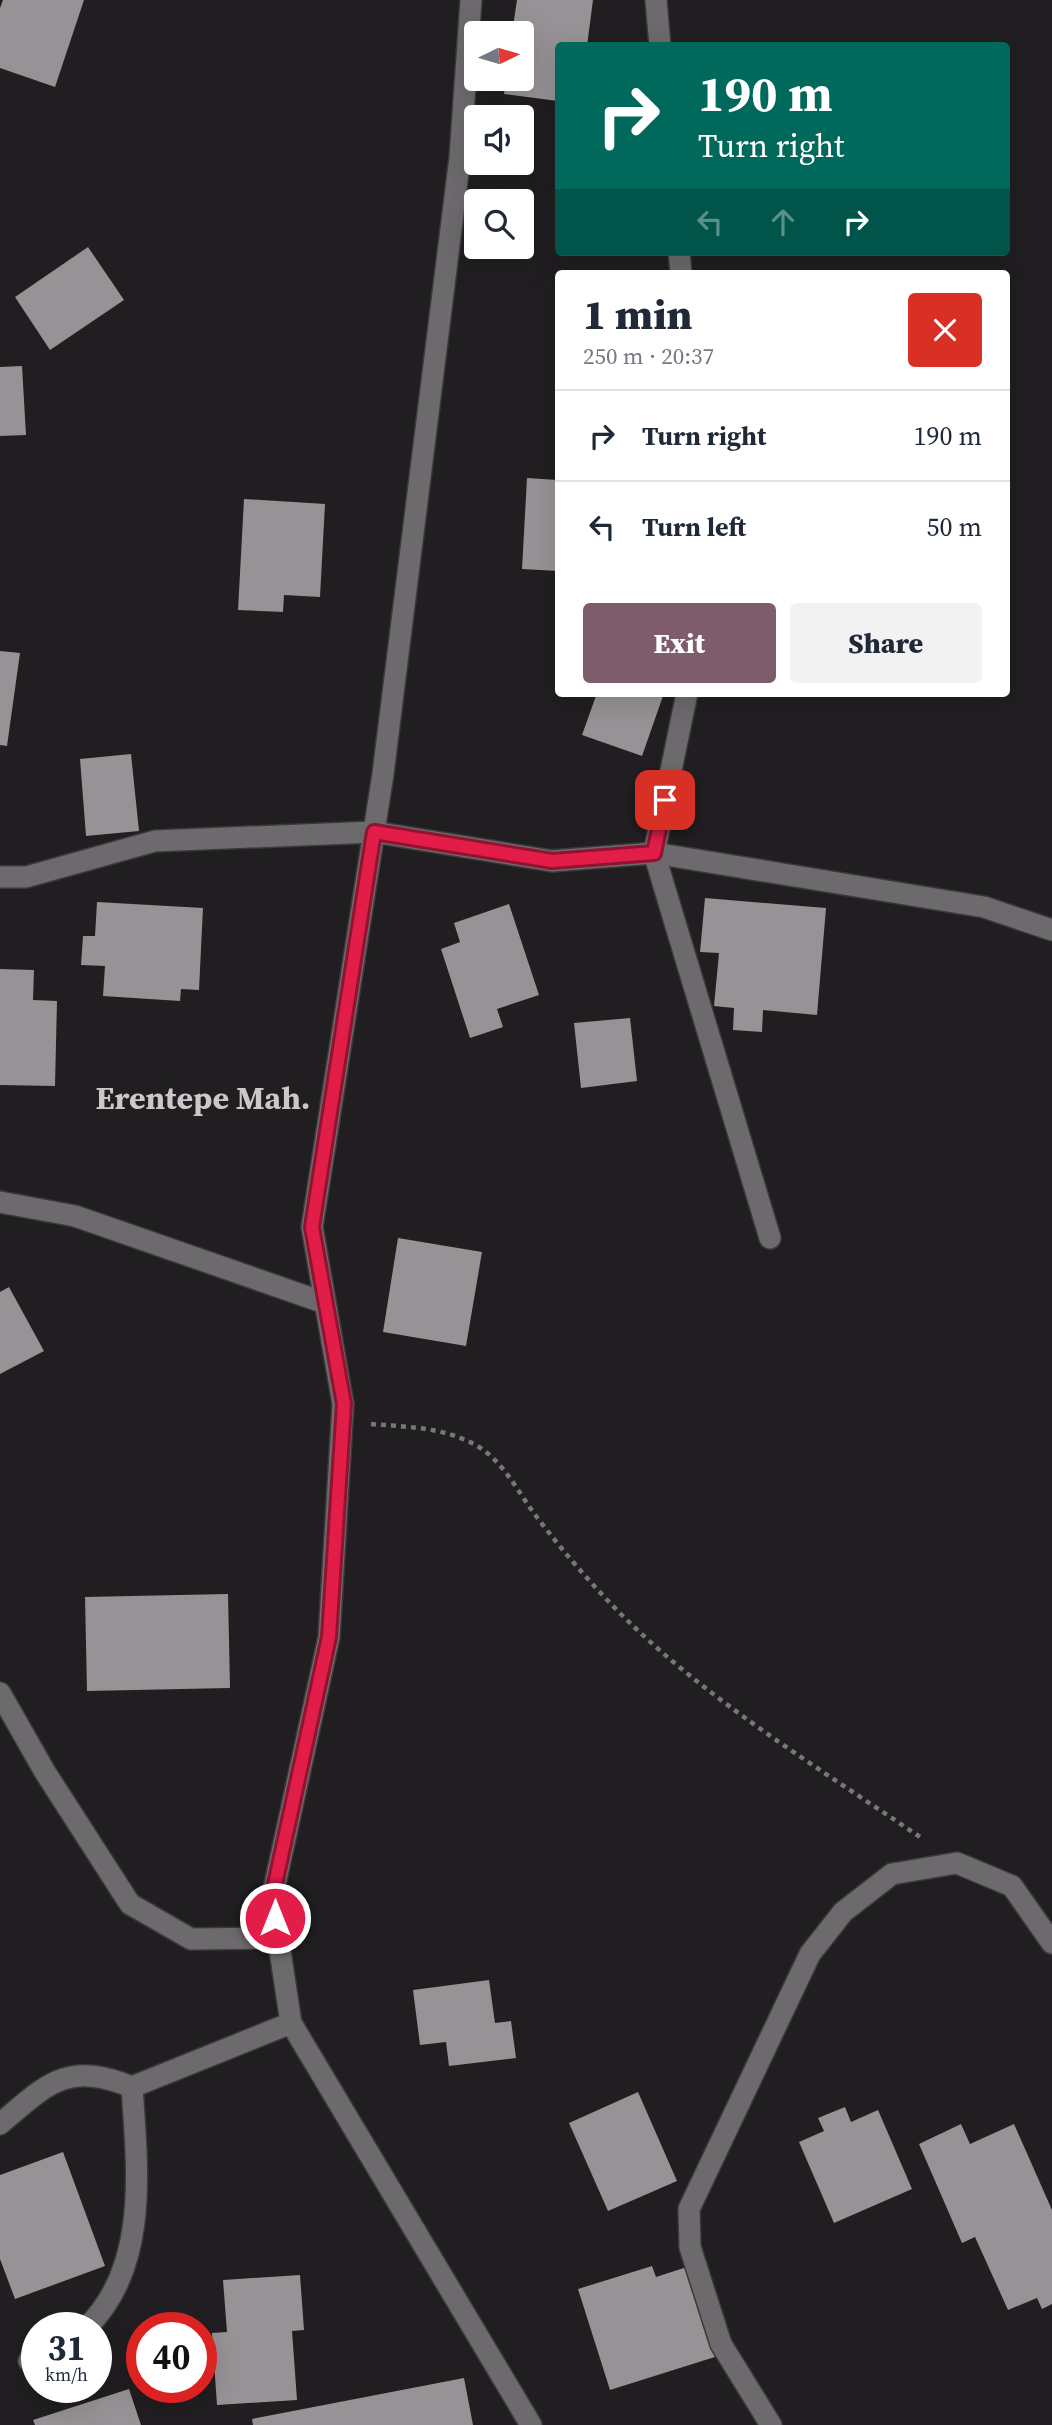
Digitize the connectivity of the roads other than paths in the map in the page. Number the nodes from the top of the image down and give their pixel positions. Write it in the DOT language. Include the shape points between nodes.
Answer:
graph roads {
  1 [pos="471,0"];
  2 [pos="656,0"];
  3 [pos="660,42"];
  4 [pos="686,697"];
  5 [pos="374,832"];
  6 [pos="654,853"];
  7 [pos="0,877"];
  8 [pos="1052,930"];
  9 [pos="0,1202"];
  10 [pos="770,1238"];
  11 [pos="325,1303"];
  12 [pos="0,1693"];
  13 [pos="278,1938"];
  14 [pos="1052,1943"];
  15 [pos="291,2023"];
  16 [pos="132,2087"];
  17 [pos="0,2124"];
  18 [pos="99,2312"];
  19 [pos="531,2425"];
  20 [pos="771,2425"];
  1 -- 5 [label="street" via="458,171"];
  2 -- 3 [label="street"];
  4 -- 6 [label="street"];
  5 -- 6 [label="street" via="552,861"];
  5 -- 7 [label="street" via="155,841 26,877"];
  5 -- 11 [label="street" via="312,1227"];
  6 -- 8 [label="street" via="984,907"];
  6 -- 10 [label="street"];
  9 -- 11 [label="street" via="75,1216"];
  11 -- 13 [label="street" via="344,1404 329,1637 272,1898"];
  12 -- 13 [label="street" via="130,1904 191,1939"];
  13 -- 15 [label="street"];
  14 -- 20 [label="street" via="1012,1886 957,1863 892,1874 843,1912 810,1954 689,2209 690,2247 721,2344"];
  15 -- 16 [label="street"];
  15 -- 19 [label="street"];
  16 -- 17 [label="street" via="107,2077 76,2075 47,2084"];
  16 -- 18 [label="street" via="135,2198 129,2252"];
}
